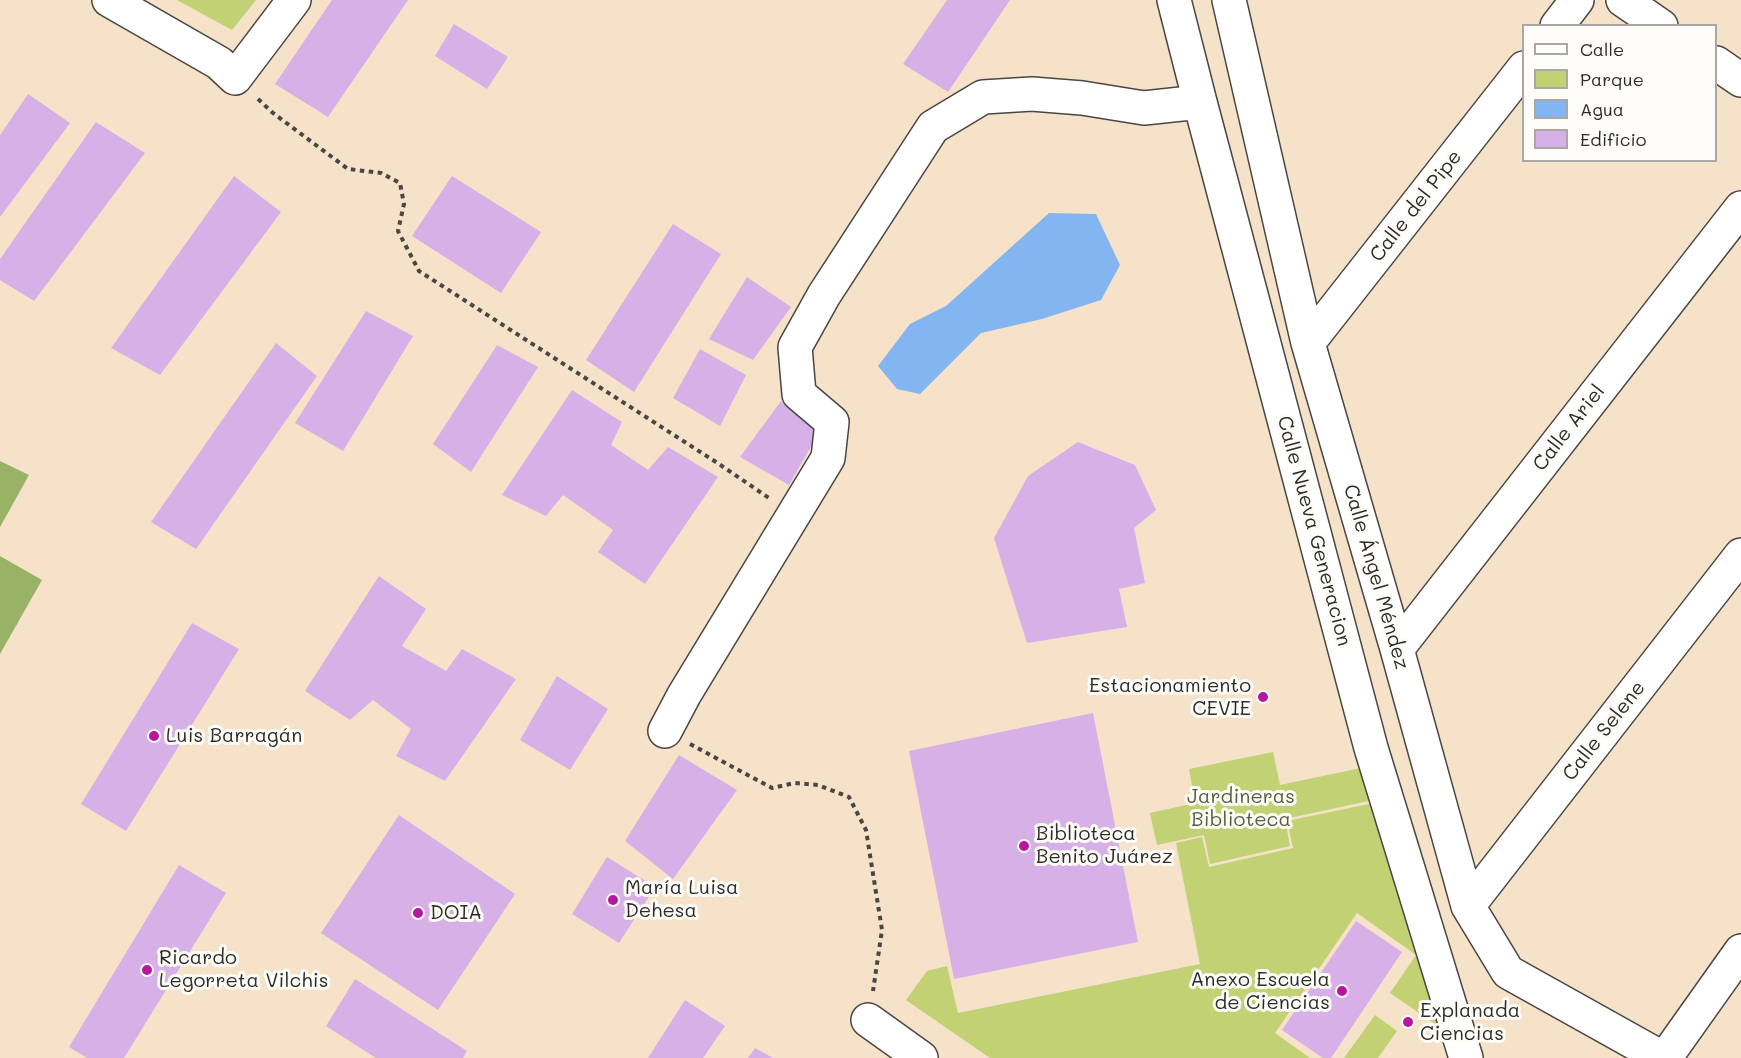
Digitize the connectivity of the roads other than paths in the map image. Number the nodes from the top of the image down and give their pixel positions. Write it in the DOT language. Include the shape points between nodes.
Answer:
graph roads {
  1 [pos="109,0"];
  2 [pos="294,0"];
  3 [pos="1174,0"];
  4 [pos="1229,0"];
  5 [pos="1577,0"];
  6 [pos="1623,0"];
  7 [pos="1559,24"];
  8 [pos="1657,24"];
  9 [pos="1717,64"];
  10 [pos="1522,71"];
  11 [pos="1741,80"];
  12 [pos="1200,102"];
  13 [pos="1741,208"];
  14 [pos="1308,343"];
  15 [pos="1741,555"];
  16 [pos="1397,649"];
  17 [pos="665,731"];
  18 [pos="1468,906"];
  19 [pos="1741,951"];
  20 [pos="868,1020"];
  21 [pos="921,1058"];
  22 [pos="1466,1058"];
  23 [pos="1663,1058"];
  1 -- 2 [label="street" via="227,70"];
  3 -- 12 [label="street, Calle Nueva Generacion"];
  4 -- 14 [label="street, Calle Ángel Méndez"];
  5 -- 7 [label="street"];
  6 -- 8 [label="street"];
  9 -- 11 [label="street"];
  10 -- 14 [label="street, Calle del Pipe"];
  12 -- 17 [label="street" via="1144,108 1032,94 984,97 933,127 824,295 795,347 799,394 832,422 828,458"];
  12 -- 22 [label="street, Calle Nueva Generacion" via="1371,748"];
  13 -- 16 [label="street, Calle Ariel"];
  14 -- 16 [label="street, Calle Ángel Méndez"];
  15 -- 18 [label="street, Calle Selene"];
  16 -- 18 [label="street, Calle Ángel Méndez"];
  18 -- 23 [label="street, Calle Ángel Méndez" via="1508,972"];
  19 -- 23 [label="street"];
  20 -- 21 [label="street"];
}
